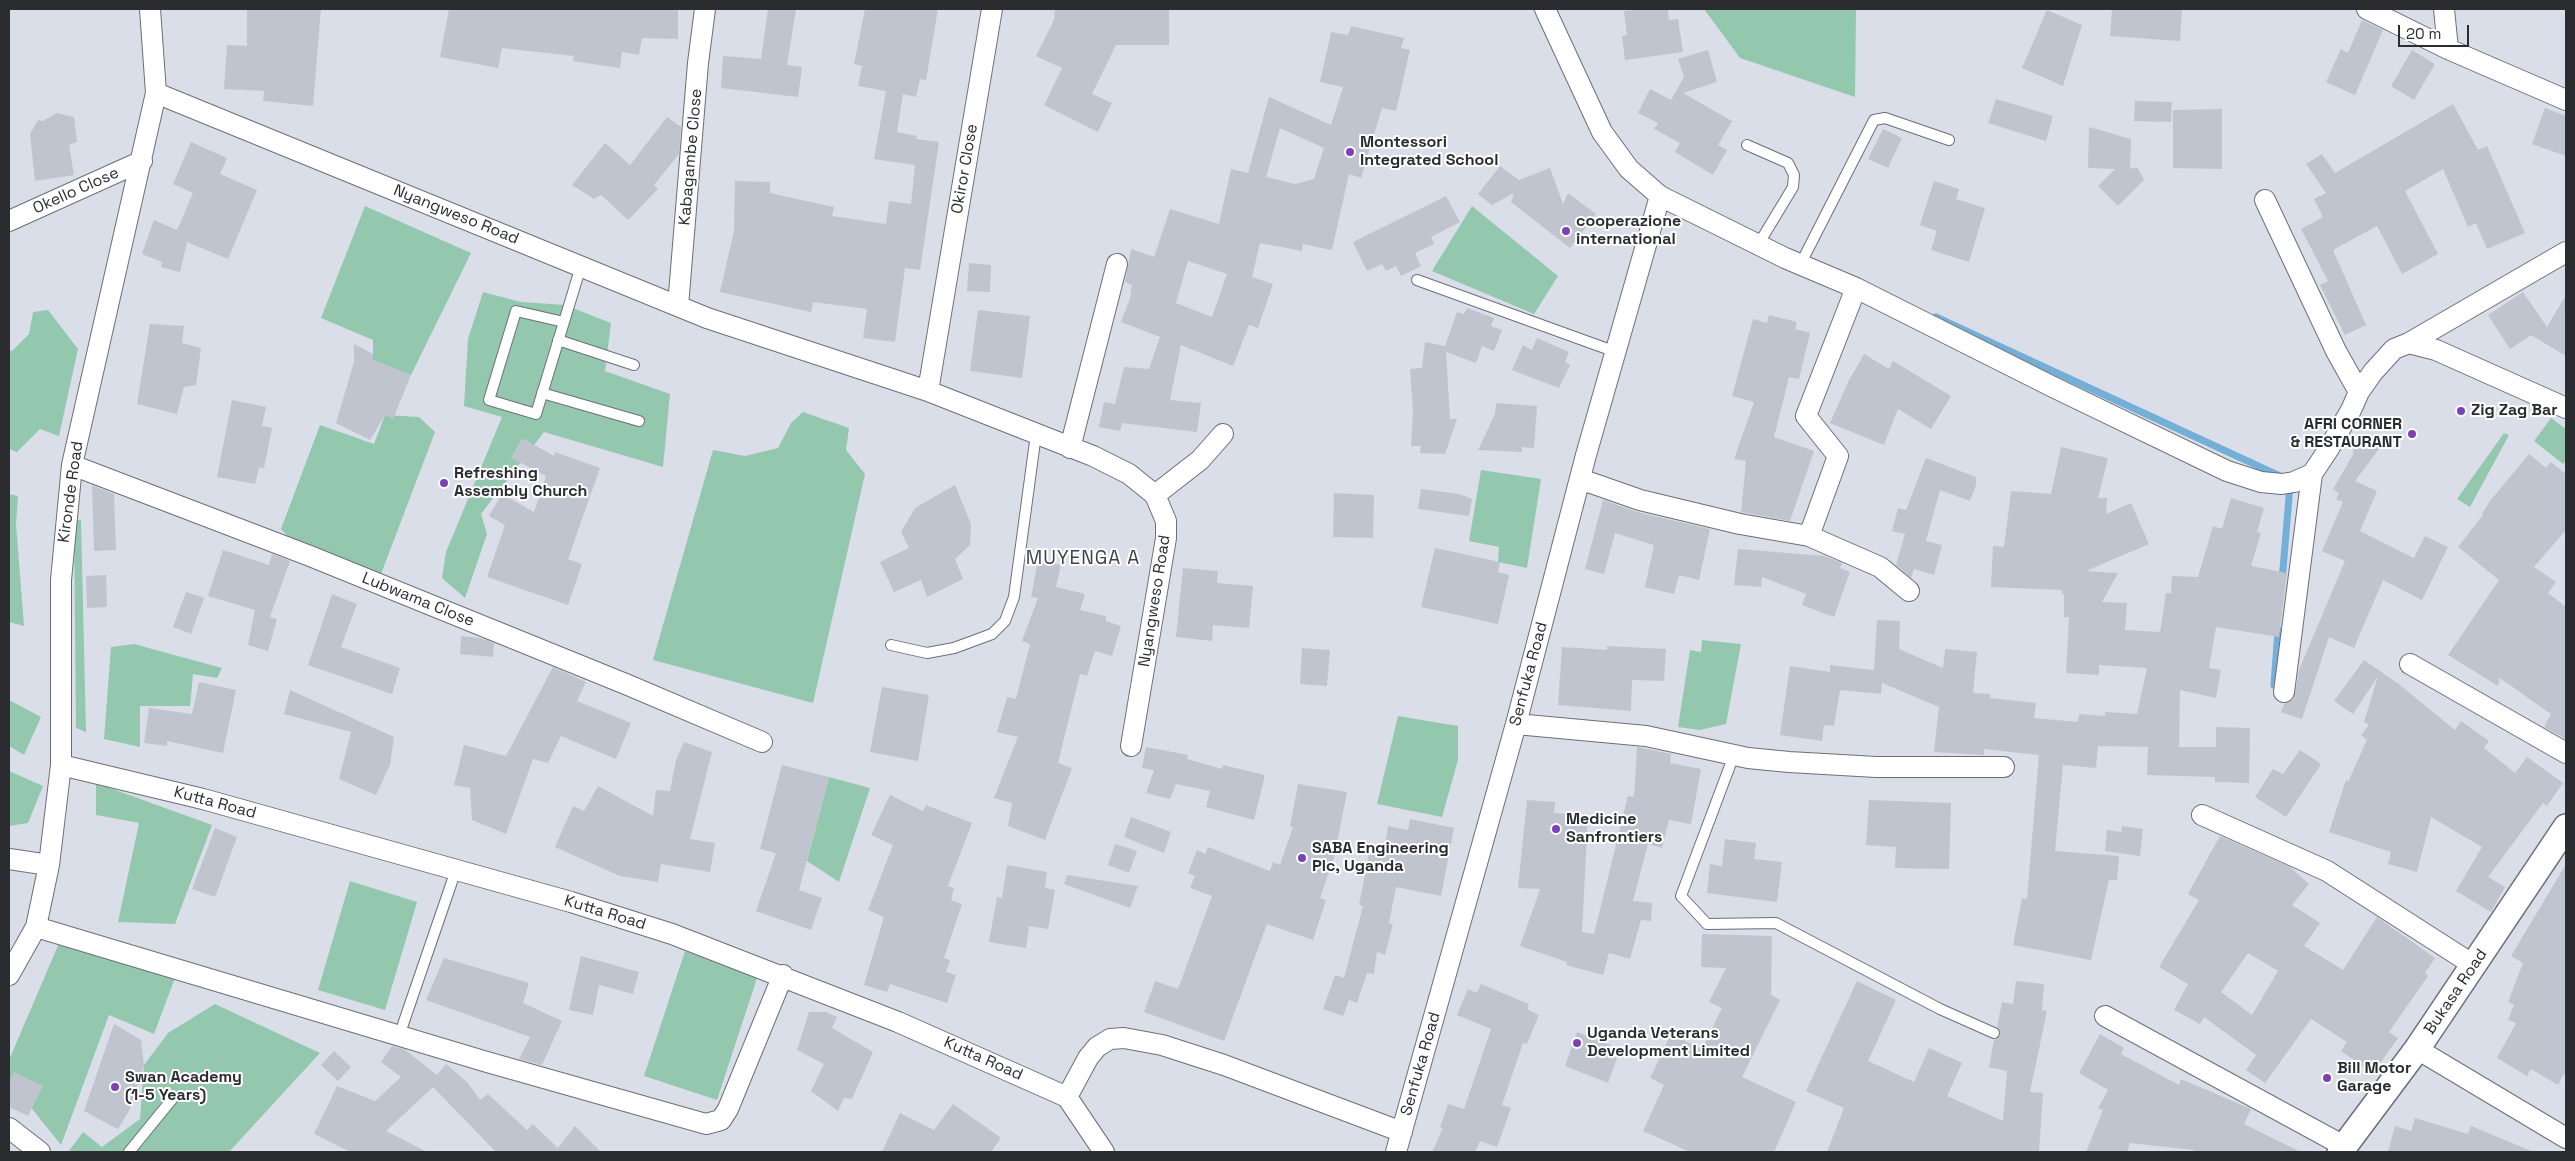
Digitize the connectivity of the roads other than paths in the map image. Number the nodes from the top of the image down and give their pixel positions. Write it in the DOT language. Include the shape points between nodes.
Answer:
graph roads {
  1 [pos="150,9"];
  2 [pos="705,9"];
  3 [pos="1546,9"];
  4 [pos="2367,9"];
  5 [pos="2444,9"];
  6 [pos="991,16"];
  7 [pos="2448,49"];
  8 [pos="156,93"];
  9 [pos="2566,100"];
  10 [pos="1949,140"];
  11 [pos="1747,144"];
  12 [pos="142,161"];
  13 [pos="1660,196"];
  14 [pos="2265,200"];
  15 [pos="9,221"];
  16 [pos="1758,245"];
  17 [pos="2566,252"];
  18 [pos="1117,264"];
  19 [pos="1800,265"];
  20 [pos="581,266"];
  21 [pos="1417,280"];
  22 [pos="1856,288"];
  23 [pos="678,306"];
  24 [pos="564,322"];
  25 [pos="558,340"];
  26 [pos="2409,343"];
  27 [pos="1616,352"];
  28 [pos="634,365"];
  29 [pos="928,391"];
  30 [pos="2359,392"];
  31 [pos="542,393"];
  32 [pos="2566,408"];
  33 [pos="639,421"];
  34 [pos="1036,434"];
  35 [pos="1223,434"];
  36 [pos="1070,448"];
  37 [pos="72,465"];
  38 [pos="2312,474"];
  39 [pos="1580,479"];
  40 [pos="1155,495"];
  41 [pos="1809,536"];
  42 [pos="1909,591"];
  43 [pos="891,645"];
  44 [pos="2410,664"];
  45 [pos="2284,692"];
  46 [pos="1516,724"];
  47 [pos="762,742"];
  48 [pos="1131,746"];
  49 [pos="2566,753"];
  50 [pos="1734,755"];
  51 [pos="61,765"];
  52 [pos="2004,767"];
  53 [pos="2202,815"];
  54 [pos="2566,826"];
  55 [pos="9,859"];
  56 [pos="49,865"];
  57 [pos="456,870"];
  58 [pos="36,927"];
  59 [pos="2475,966"];
  60 [pos="9,975"];
  61 [pos="783,975"];
  62 [pos="2105,1016"];
  63 [pos="1994,1033"];
  64 [pos="399,1036"];
  65 [pos="2417,1049"];
  66 [pos="1067,1097"];
  67 [pos="172,1098"];
  68 [pos="9,1128"];
  69 [pos="1402,1132"];
  70 [pos="2566,1138"];
  71 [pos="2342,1149"];
  72 [pos="40,1152"];
  73 [pos="130,1152"];
  74 [pos="1104,1152"];
  75 [pos="1396,1152"];
  1 -- 8 [label="street, Kironde Road"];
  2 -- 23 [label="street, Kabagambe Close"];
  3 -- 13 [label="street" via="1602,132 1629,169"];
  4 -- 7 [label="street"];
  5 -- 7 [label="street"];
  6 -- 29 [label="street, Okiror Close"];
  7 -- 9 [label="street"];
  8 -- 12 [label="street, Kironde Road"];
  8 -- 20 [label="street, Nyangweso Road"];
  10 -- 19 [label="lane" via="1885,118 1874,120"];
  11 -- 16 [label="lane" via="1788,163 1794,175 1793,187"];
  12 -- 15 [label="street, Okello Close"];
  12 -- 37 [label="street, Kironde Road"];
  13 -- 16 [label="street"];
  13 -- 27 [label="street, Senfuka Road"];
  14 -- 30 [label="street" via="2336,351"];
  16 -- 19 [label="street"];
  17 -- 26 [label="street"];
  18 -- 36 [label="street"];
  19 -- 22 [label="street"];
  20 -- 23 [label="street, Nyangweso Road"];
  20 -- 24 [label="lane"];
  21 -- 27 [label="lane"];
  22 -- 38 [label="street" via="2228,471 2261,482 2282,484"];
  22 -- 41 [label="street" via="1806,416 1838,456"];
  23 -- 29 [label="street, Nyangweso Road"];
  24 -- 25 [label="lane"];
  24 -- 31 [label="lane" via="516,311 489,400 536,414"];
  25 -- 28 [label="lane"];
  25 -- 31 [label="lane"];
  26 -- 30 [label="street" via="2389,355"];
  26 -- 32 [label="street" via="2436,350"];
  27 -- 39 [label="street, Senfuka Road"];
  29 -- 34 [label="street, Nyangweso Road"];
  30 -- 38 [label="street" via="2347,418"];
  31 -- 33 [label="lane"];
  34 -- 36 [label="street, Nyangweso Road"];
  34 -- 43 [label="lane" via="1014,597 1005,621 992,634 954,648 927,653"];
  35 -- 40 [label="street" via="1200,460"];
  36 -- 40 [label="street, Nyangweso Road" via="1129,474"];
  37 -- 47 [label="street, Lubwama Close" via="310,556"];
  37 -- 51 [label="street, Kironde Road" via="61,580"];
  38 -- 45 [label="street"];
  39 -- 41 [label="street" via="1640,500 1740,524"];
  39 -- 46 [label="street, Senfuka Road"];
  40 -- 48 [label="street, Nyangweso Road" via="1166,521 1166,538"];
  41 -- 42 [label="street" via="1880,567"];
  44 -- 49 [label="street"];
  46 -- 50 [label="street" via="1646,736"];
  46 -- 69 [label="street, Senfuka Road"];
  50 -- 52 [label="street" via="1829,765"];
  50 -- 63 [label="lane" via="1682,896 1707,924 1776,923 1940,1009"];
  51 -- 56 [label="street, Kironde Road"];
  51 -- 57 [label="street, Kutta Road" via="203,799"];
  53 -- 59 [label="street" via="2327,871"];
  54 -- 59 [label="street, Bukasa Road"];
  55 -- 56 [label="street"];
  56 -- 58 [label="street, Kironde Road"];
  57 -- 61 [label="street, Kutta Road" via="672,934"];
  57 -- 64 [label="lane"];
  58 -- 60 [label="street, Kironde Road"];
  58 -- 64 [label="street"];
  59 -- 65 [label="street, Bukasa Road"];
  61 -- 64 [label="street" via="728,1109 715,1123 698,1122"];
  61 -- 66 [label="street, Kutta Road"];
  62 -- 71 [label="street"];
  65 -- 70 [label="street"];
  65 -- 71 [label="street, Bukasa Road"];
  66 -- 69 [label="street" via="1097,1048 1110,1039 1124,1038 1162,1045 1224,1065"];
  66 -- 74 [label="street"];
  67 -- 73 [label="lane"];
  68 -- 72 [label="street"];
  69 -- 75 [label="street, Senfuka Road"];
}
